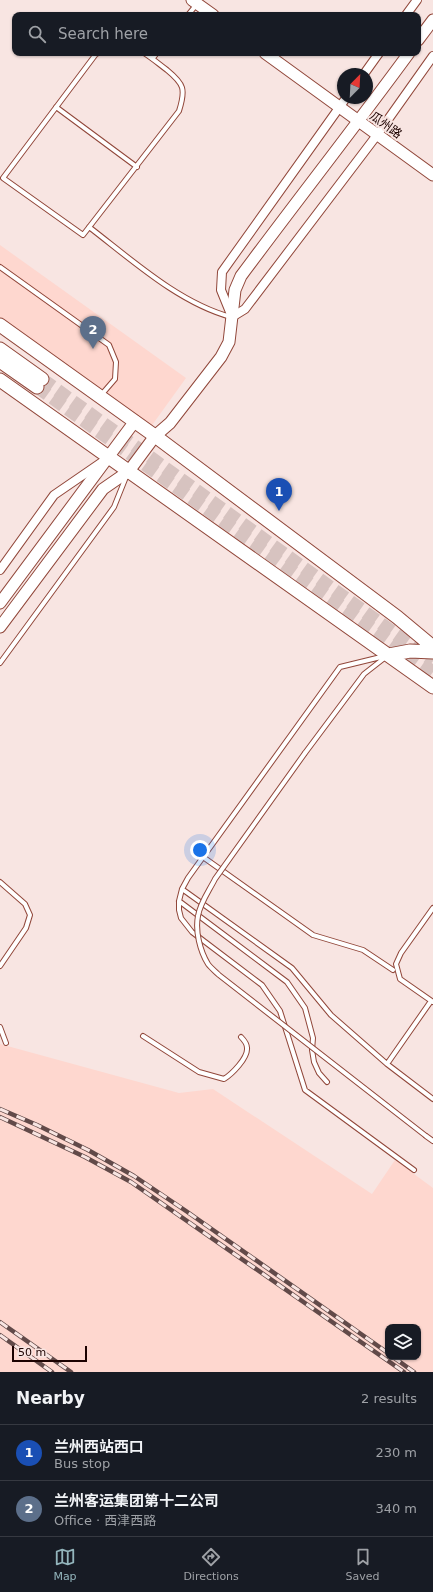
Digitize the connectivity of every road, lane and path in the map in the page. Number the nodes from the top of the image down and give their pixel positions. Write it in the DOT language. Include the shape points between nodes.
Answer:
graph roads {
  1 [pos="417,0"];
  2 [pos="195,2"];
  3 [pos="190,12"];
  4 [pos="209,12"];
  5 [pos="408,12"];
  6 [pos="433,20"];
  7 [pos="421,36"];
  8 [pos="94,56"];
  9 [pos="149,56"];
  10 [pos="269,56"];
  11 [pos="377,56"];
  12 [pos="407,56"];
  13 [pos="433,56"];
  14 [pos="153,58"];
  15 [pos="368,68"];
  16 [pos="342,104"];
  17 [pos="56,107"];
  18 [pos="340,107"];
  19 [pos="359,121"];
  20 [pos="377,135"];
  21 [pos="137,167"];
  22 [pos="433,176"];
  23 [pos="89,227"];
  24 [pos="0,267"];
  25 [pos="232,317"];
  26 [pos="0,325"];
  27 [pos="0,349"];
  28 [pos="0,361"];
  29 [pos="0,380"];
  30 [pos="100,396"];
  31 [pos="135,421"];
  32 [pos="155,436"];
  33 [pos="109,457"];
  34 [pos="129,471"];
  35 [pos="0,570"];
  36 [pos="0,603"];
  37 [pos="0,627"];
  38 [pos="433,647"];
  39 [pos="433,652"];
  40 [pos="389,655"];
  41 [pos="0,663"];
  42 [pos="433,687"];
  43 [pos="203,857"];
  44 [pos="0,882"];
  45 [pos="182,889"];
  46 [pos="179,901"];
  47 [pos="433,908"];
  48 [pos="0,966"];
  49 [pos="393,970"];
  50 [pos="432,1002"];
  51 [pos="0,1027"];
  52 [pos="143,1036"];
  53 [pos="241,1036"];
  54 [pos="6,1043"];
  55 [pos="387,1064"];
  56 [pos="327,1082"];
  57 [pos="433,1099"];
  58 [pos="433,1141"];
  59 [pos="414,1170"];
  1 -- 5 [label="street"];
  2 -- 3 [label="lane"];
  2 -- 4 [label="street"];
  6 -- 7 [label="street"];
  8 -- 17 [label="lane"];
  9 -- 14 [label="lane"];
  10 -- 18 [label="street, 瓜州路"];
  11 -- 15 [label="street"];
  12 -- 19 [label="street"];
  13 -- 20 [label="street"];
  14 -- 21 [label="lane" via="180,81 182,101 174,120"];
  16 -- 18 [label="street"];
  17 -- 21 [label="lane"];
  17 -- 23 [label="lane" via="3,178 83,235"];
  18 -- 19 [label="street, 瓜州路"];
  18 -- 25 [label="street" via="222,272 221,290"];
  19 -- 20 [label="street, 瓜州路"];
  19 -- 25 [label="street" via="241,276 235,290"];
  20 -- 22 [label="street, 瓜州路"];
  20 -- 25 [label="street" via="245,309"];
  21 -- 23 [label="lane"];
  23 -- 25 [label="lane" via="180,296 215,313"];
  24 -- 30 [label="lane" via="109,345 116,362 115,379"];
  25 -- 32 [label="street" via="229,342 221,357 170,423"];
  26 -- 30 [label="main road"];
  27 -- 28 [label="main road" via="39,383"];
  29 -- 33 [label="main road"];
  30 -- 31 [label="main road"];
  31 -- 32 [label="main road"];
  31 -- 33 [label="street"];
  32 -- 34 [label="street"];
  32 -- 38 [label="main road" via="397,617"];
  33 -- 34 [label="main road"];
  33 -- 35 [label="street" via="54,495"];
  33 -- 36 [label="street"];
  34 -- 37 [label="street" via="103,489"];
  34 -- 40 [label="main road"];
  34 -- 41 [label="lane" via="114,507"];
  39 -- 40 [label="main road" via="410,651"];
  40 -- 42 [label="main road"];
  40 -- 43 [label="lane" via="340,667"];
  40 -- 58 [label="lane, bridge" via="364,674 215,879 198,916 198,931 201,949 209,965 220,975"];
  43 -- 45 [label="lane"];
  43 -- 49 [label="lane" via="313,935 364,950"];
  44 -- 48 [label="lane" via="25,904 30,915 26,928"];
  45 -- 46 [label="lane"];
  45 -- 55 [label="lane" via="292,968 331,1015"];
  46 -- 56 [label="lane" via="287,982 305,1008 314,1038 314,1062"];
  46 -- 59 [label="lane" via="179,910 185,926 262,985 280,1011 305,1090"];
  47 -- 50 [label="lane" via="400,953 396,964 400,979"];
  50 -- 55 [label="lane"];
  51 -- 54 [label="lane"];
  52 -- 53 [label="lane" via="199,1072 224,1079 232,1074 248,1049"];
  55 -- 57 [label="lane"];
}
